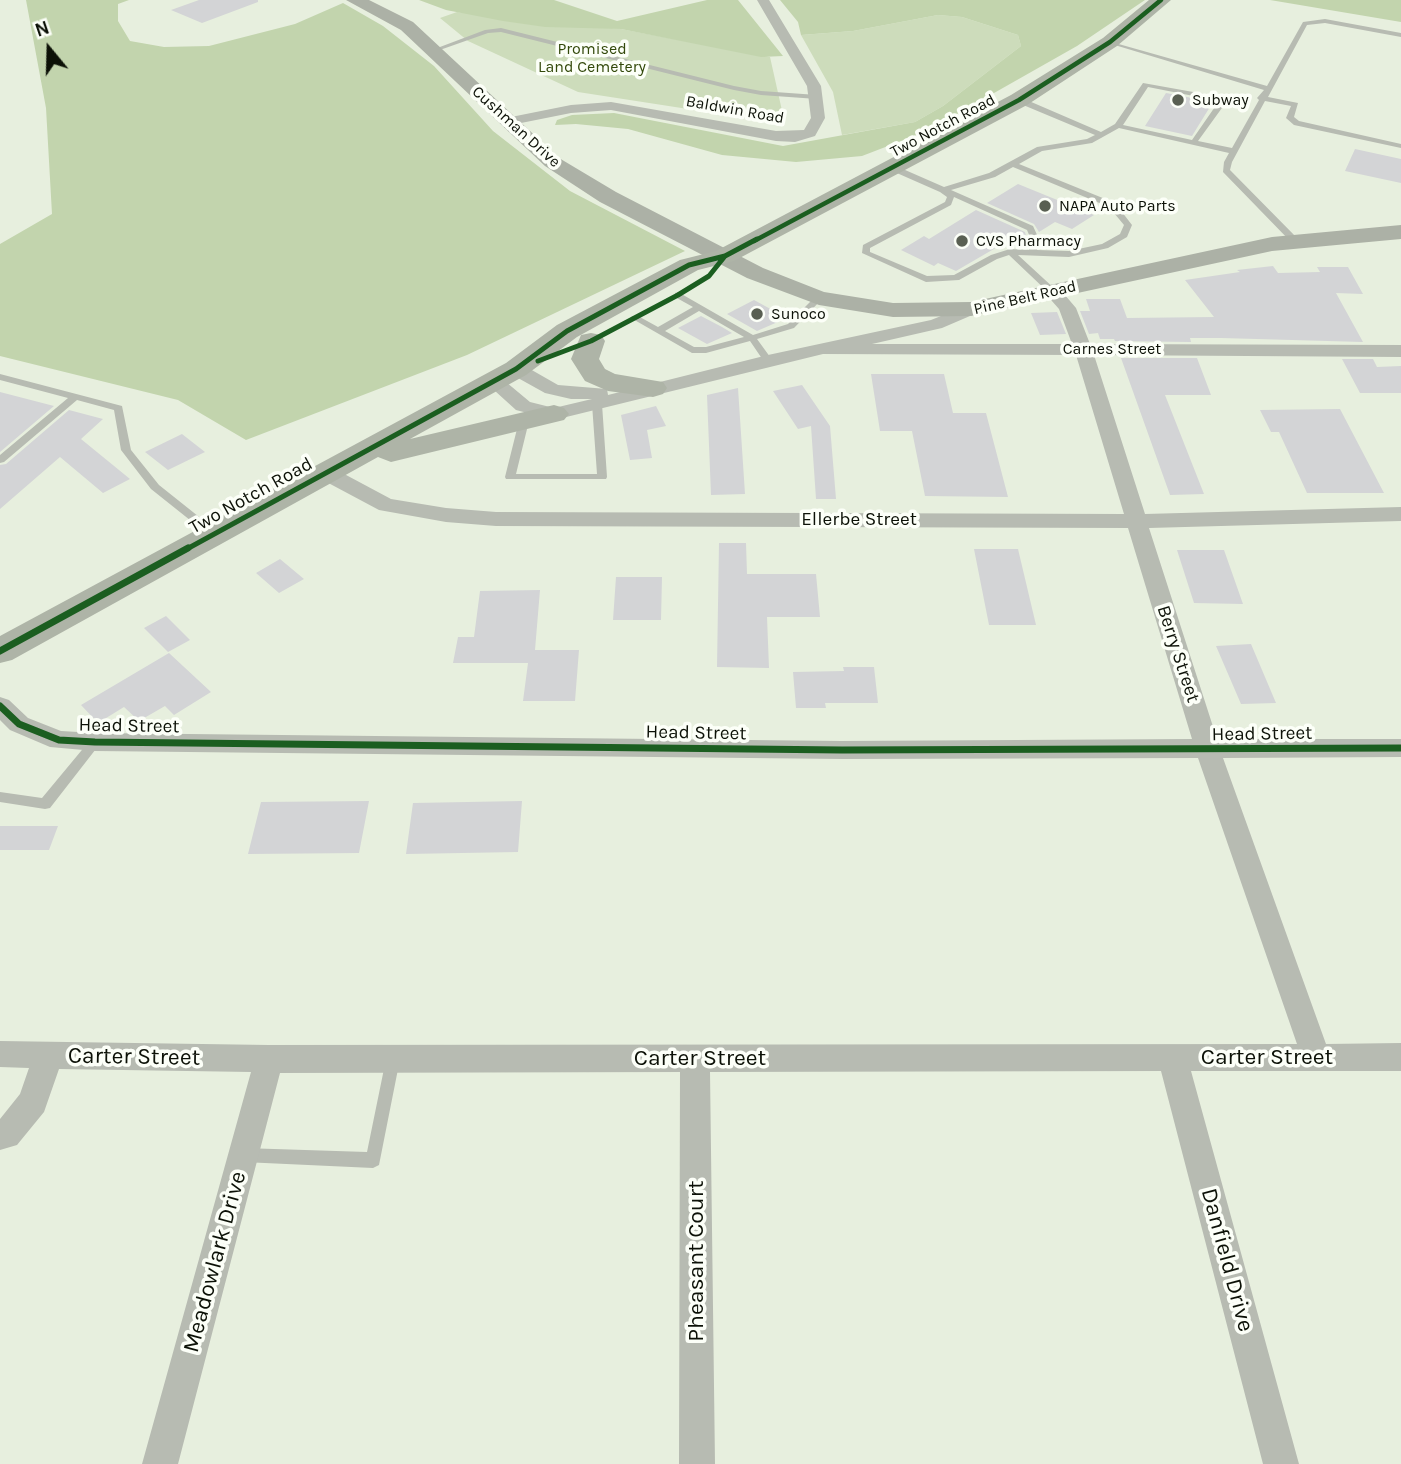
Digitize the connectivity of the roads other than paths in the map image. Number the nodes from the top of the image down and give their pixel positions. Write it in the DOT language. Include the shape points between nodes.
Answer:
graph roads {
  1 [pos="355,0"];
  2 [pos="762,0"];
  3 [pos="1161,0"];
  4 [pos="1401,36"];
  5 [pos="1110,42"];
  6 [pos="435,50"];
  7 [pos="1266,88"];
  8 [pos="817,97"];
  9 [pos="1261,98"];
  10 [pos="1019,100"];
  11 [pos="506,122"];
  12 [pos="1118,126"];
  13 [pos="1100,134"];
  14 [pos="1194,143"];
  15 [pos="1401,146"];
  16 [pos="1233,152"];
  17 [pos="1013,164"];
  18 [pos="893,168"];
  19 [pos="943,190"];
  20 [pos="1401,232"];
  21 [pos="1294,241"];
  22 [pos="1010,252"];
  23 [pos="1033,252"];
  24 [pos="725,256"];
  25 [pos="1053,292"];
  26 [pos="819,298"];
  27 [pos="689,301"];
  28 [pos="971,309"];
  29 [pos="635,318"];
  30 [pos="658,331"];
  31 [pos="752,338"];
  32 [pos="591,341"];
  33 [pos="823,349"];
  34 [pos="1083,349"];
  35 [pos="1401,351"];
  36 [pos="768,361"];
  37 [pos="505,375"];
  38 [pos="0,377"];
  39 [pos="653,388"];
  40 [pos="75,397"];
  41 [pos="597,404"];
  42 [pos="554,414"];
  43 [pos="524,421"];
  44 [pos="0,460"];
  45 [pos="326,473"];
  46 [pos="1401,514"];
  47 [pos="1135,521"];
  48 [pos="214,534"];
  49 [pos="0,651"];
  50 [pos="0,706"];
  51 [pos="95,742"];
  52 [pos="1401,748"];
  53 [pos="1208,750"];
  54 [pos="0,797"];
  55 [pos="0,1054"];
  56 [pos="48,1055"];
  57 [pos="1172,1056"];
  58 [pos="1316,1057"];
  59 [pos="1401,1057"];
  60 [pos="695,1058"];
  61 [pos="269,1059"];
  62 [pos="393,1059"];
  63 [pos="0,1135"];
  64 [pos="243,1155"];
  65 [pos="160,1464"];
  66 [pos="697,1464"];
  67 [pos="1281,1464"];
  1 -- 6 [label="street, Cushman Drive" via="407,26"];
  2 -- 8 [label="street" via="805,68"];
  3 -- 5 [label="main road, Two Notch Road"];
  4 -- 7 [label="lane" via="1325,21 1305,23"];
  5 -- 7 [label="lane"];
  5 -- 10 [label="main road, Two Notch Road"];
  6 -- 8 [label="lane" via="501,30 734,88"];
  6 -- 11 [label="street, Cushman Drive"];
  7 -- 9 [label="lane"];
  8 -- 11 [label="street, Baldwin Road" via="815,128 795,137 611,106"];
  9 -- 15 [label="lane" via="1295,105 1290,118 1297,123"];
  9 -- 16 [label="lane"];
  10 -- 13 [label="lane"];
  10 -- 18 [label="main road, Two Notch Road"];
  11 -- 24 [label="street, Cushman Drive" via="552,163"];
  12 -- 13 [label="lane"];
  12 -- 14 [label="lane"];
  12 -- 14 [label="lane" via="1146,85 1221,99"];
  13 -- 17 [label="lane" via="1080,144 1040,149"];
  14 -- 16 [label="lane"];
  16 -- 21 [label="lane" via="1226,170"];
  17 -- 19 [label="lane"];
  17 -- 23 [label="lane" via="1112,205 1128,225 1124,235 1105,246 1054,255"];
  18 -- 19 [label="lane"];
  18 -- 24 [label="main road, Two Notch Road"];
  19 -- 22 [label="lane" via="951,197 948,203 866,247 866,253 926,279 944,281"];
  19 -- 23 [label="lane" via="1030,228"];
  20 -- 21 [label="street, Pine Belt Road"];
  21 -- 25 [label="street, Pine Belt Road"];
  22 -- 23 [label="lane"];
  22 -- 25 [label="lane"];
  24 -- 26 [label="street, Cushman Drive" via="772,281"];
  24 -- 27 [label="main road, Two Notch Road"];
  24 -- 37 [label="main road, Two Notch Road" via="689,265 567,331"];
  25 -- 28 [label="street, Pine Belt Road"];
  25 -- 34 [label="street, Berry Street" via="1067,308"];
  26 -- 28 [label="street, Cushman Drive" via="893,310"];
  26 -- 31 [label="lane" via="791,326"];
  27 -- 29 [label="main road, Two Notch Road"];
  27 -- 30 [label="lane"];
  27 -- 31 [label="lane"];
  28 -- 33 [label="street, Pine Belt Road" via="936,324"];
  29 -- 30 [label="lane"];
  29 -- 32 [label="main road, Two Notch Road"];
  30 -- 31 [label="lane" via="692,350"];
  31 -- 36 [label="lane"];
  32 -- 37 [label="main road, Two Notch Road"];
  32 -- 39 [label="main road" via="585,359 594,375 608,382"];
  33 -- 34 [label="street, Carnes Street"];
  33 -- 36 [label="street, Pine Belt Road"];
  34 -- 35 [label="street, Carnes Street"];
  34 -- 47 [label="street, Berry Street"];
  36 -- 39 [label="street, Pine Belt Road"];
  37 -- 39 [label="street, Pine Belt Road" via="571,393"];
  37 -- 42 [label="street, Pine Belt Road" via="523,406"];
  37 -- 45 [label="main road, Two Notch Road"];
  38 -- 40 [label="lane"];
  39 -- 41 [label="street, Pine Belt Road"];
  40 -- 44 [label="lane"];
  40 -- 48 [label="lane" via="119,408 126,450 155,487"];
  41 -- 42 [label="street, Pine Belt Road"];
  41 -- 43 [label="lane" via="601,477 510,477"];
  42 -- 43 [label="main road"];
  43 -- 45 [label="main road" via="430,442"];
  45 -- 47 [label="street, Ellerbe Street" via="386,505 465,517"];
  45 -- 48 [label="main road, Two Notch Road"];
  46 -- 47 [label="street, Ellerbe Street"];
  47 -- 53 [label="street, Berry Street"];
  48 -- 49 [label="main road, Two Notch Road"];
  50 -- 51 [label="street, Head Street" via="19,724 59,740"];
  51 -- 53 [label="street, Head Street"];
  51 -- 54 [label="lane" via="45,804"];
  52 -- 53 [label="street, Head Street"];
  53 -- 58 [label="street, Berry Street"];
  55 -- 56 [label="street, Carter Street"];
  56 -- 61 [label="street, Carter Street"];
  56 -- 63 [label="street" via="33,1102 5,1135"];
  57 -- 58 [label="street, Carter Street"];
  57 -- 60 [label="street, Carter Street"];
  57 -- 67 [label="street, Danfield Drive"];
  58 -- 59 [label="street, Carter Street"];
  60 -- 62 [label="street, Carter Street"];
  60 -- 66 [label="street, Pheasant Court"];
  61 -- 62 [label="street, Carter Street"];
  61 -- 64 [label="street, Meadowlark Drive"];
  62 -- 64 [label="lane" via="373,1160"];
  64 -- 65 [label="street, Meadowlark Drive"];
}
